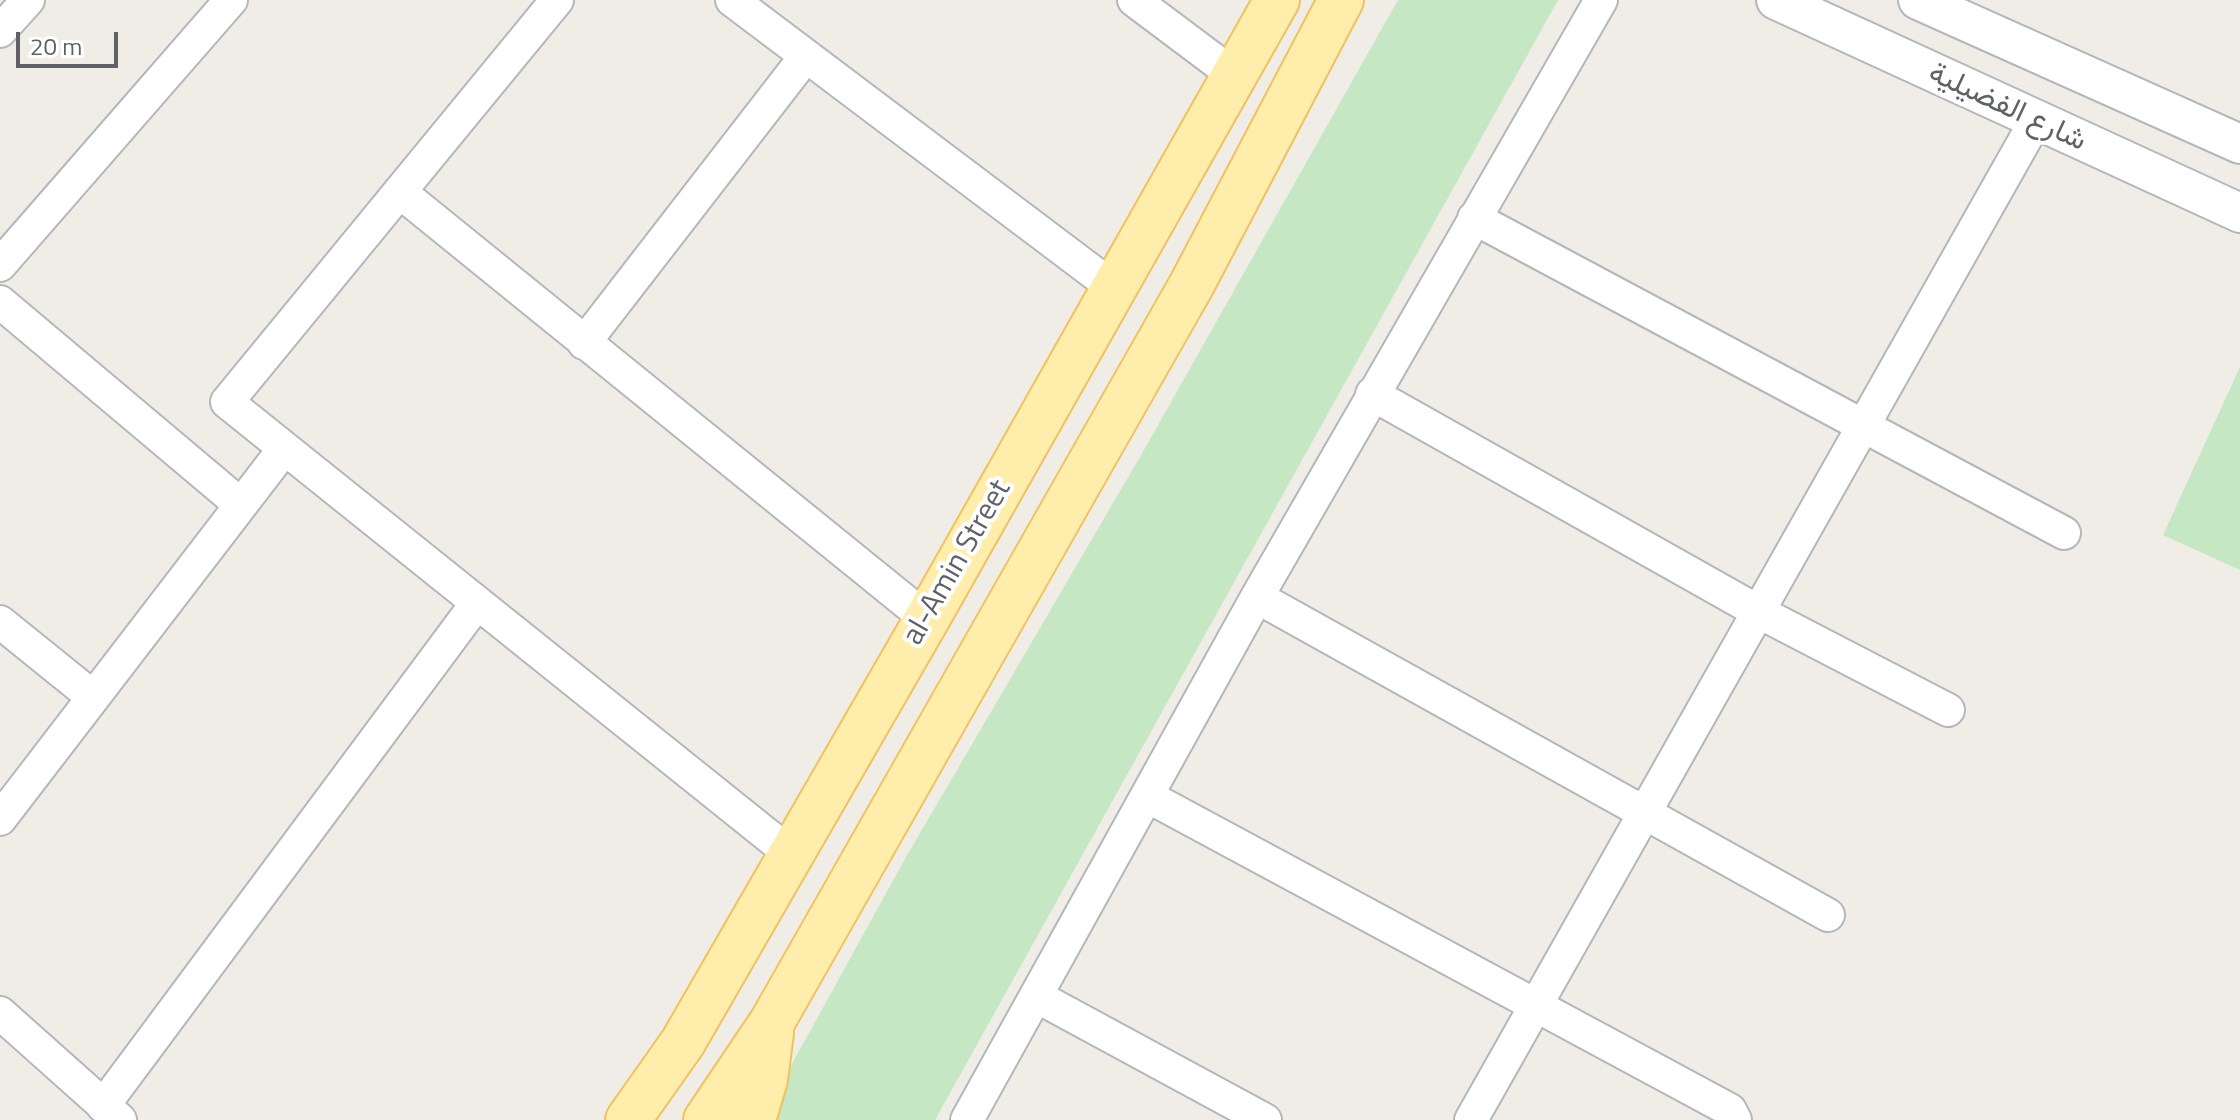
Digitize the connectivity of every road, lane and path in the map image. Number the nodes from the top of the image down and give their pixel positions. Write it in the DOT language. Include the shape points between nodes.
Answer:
graph roads {
  1 [pos="28,0"];
  2 [pos="231,0"];
  3 [pos="557,0"];
  4 [pos="732,0"];
  5 [pos="1134,0"];
  6 [pos="1277,0"];
  7 [pos="1341,0"];
  8 [pos="1601,0"];
  9 [pos="1776,0"];
  10 [pos="1918,0"];
  11 [pos="0,31"];
  12 [pos="806,56"];
  13 [pos="1234,75"];
  14 [pos="2035,122"];
  15 [pos="2240,144"];
  16 [pos="400,192"];
  17 [pos="2240,213"];
  18 [pos="1474,218"];
  19 [pos="0,265"];
  20 [pos="1114,288"];
  21 [pos="0,302"];
  22 [pos="584,343"];
  23 [pos="1372,394"];
  24 [pos="1864,426"];
  25 [pos="284,449"];
  26 [pos="241,505"];
  27 [pos="2064,533"];
  28 [pos="1257,597"];
  29 [pos="477,603"];
  30 [pos="1759,612"];
  31 [pos="927,619"];
  32 [pos="0,622"];
  33 [pos="93,697"];
  34 [pos="1948,710"];
  35 [pos="1147,796"];
  36 [pos="1645,814"];
  37 [pos="0,819"];
  38 [pos="791,854"];
  39 [pos="1828,915"];
  40 [pos="1036,996"];
  41 [pos="1536,1006"];
  42 [pos="0,1013"];
  43 [pos="772,1022"];
  44 [pos="111,1113"];
  45 [pos="628,1120"];
  46 [pos="706,1120"];
  47 [pos="753,1120"];
  48 [pos="967,1120"];
  49 [pos="1265,1120"];
  50 [pos="1471,1120"];
  51 [pos="1735,1120"];
  1 -- 11 [label="street"];
  2 -- 19 [label="street"];
  3 -- 16 [label="street"];
  4 -- 12 [label="street"];
  5 -- 13 [label="street"];
  6 -- 13 [label="main road, al-Amin Street"];
  7 -- 43 [label="main road" via="1192,284"];
  8 -- 18 [label="street"];
  9 -- 14 [label="street, شارع الفضيلية"];
  10 -- 15 [label="street, شارع الفضيلية"];
  12 -- 20 [label="street"];
  12 -- 22 [label="street"];
  13 -- 20 [label="main road, al-Amin Street"];
  14 -- 17 [label="street, شارع الفضيلية"];
  14 -- 24 [label="street"];
  16 -- 22 [label="street"];
  16 -- 25 [label="street" via="227,402"];
  18 -- 23 [label="street"];
  18 -- 24 [label="street"];
  20 -- 31 [label="main road, al-Amin Street"];
  21 -- 26 [label="street"];
  22 -- 31 [label="street"];
  23 -- 28 [label="street"];
  23 -- 30 [label="street"];
  24 -- 27 [label="street"];
  24 -- 30 [label="street"];
  25 -- 26 [label="street"];
  25 -- 29 [label="street"];
  26 -- 33 [label="street"];
  28 -- 35 [label="street"];
  28 -- 36 [label="street"];
  29 -- 38 [label="street"];
  29 -- 44 [label="street"];
  30 -- 34 [label="street"];
  30 -- 36 [label="street"];
  31 -- 38 [label="main road, al-Amin Street"];
  32 -- 33 [label="street"];
  33 -- 37 [label="street"];
  35 -- 40 [label="street"];
  35 -- 41 [label="street"];
  36 -- 39 [label="street"];
  36 -- 41 [label="street"];
  38 -- 45 [label="main road, al-Amin Street" via="683,1042"];
  40 -- 48 [label="street"];
  40 -- 49 [label="street"];
  41 -- 50 [label="street"];
  41 -- 51 [label="street" via="1730,1110"];
  42 -- 44 [label="street"];
  43 -- 46 [label="main road"];
  43 -- 47 [label="main road"];
}
